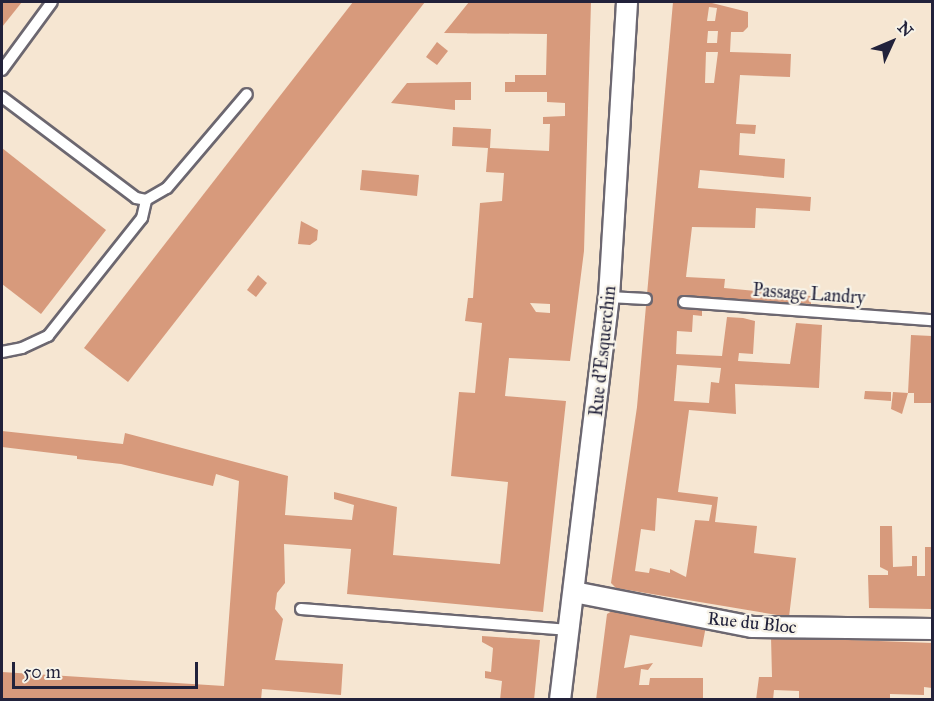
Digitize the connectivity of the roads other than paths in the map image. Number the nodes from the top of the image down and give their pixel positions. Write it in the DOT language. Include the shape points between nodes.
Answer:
graph roads {
  1 [pos="52,2"];
  2 [pos="627,2"];
  3 [pos="2,70"];
  4 [pos="247,94"];
  5 [pos="2,97"];
  6 [pos="146,200"];
  7 [pos="609,297"];
  8 [pos="646,299"];
  9 [pos="684,302"];
  10 [pos="933,320"];
  11 [pos="2,352"];
  12 [pos="574,592"];
  13 [pos="301,609"];
  14 [pos="933,629"];
  15 [pos="569,630"];
  16 [pos="560,699"];
  1 -- 3 [label="lane"];
  2 -- 7 [label="street, Rue d'Esquerchin"];
  4 -- 6 [label="lane" via="167,188"];
  5 -- 6 [label="lane" via="135,198"];
  6 -- 11 [label="lane" via="141,218 48,336"];
  7 -- 8 [label="lane"];
  7 -- 12 [label="street, Rue d'Esquerchin"];
  9 -- 10 [label="lane, Passage Landry"];
  12 -- 14 [label="street, Rue du Bloc" via="752,627"];
  12 -- 15 [label="street, Rue d'Esquerchin"];
  13 -- 15 [label="lane"];
  15 -- 16 [label="street, Rue d'Esquerchin"];
}
